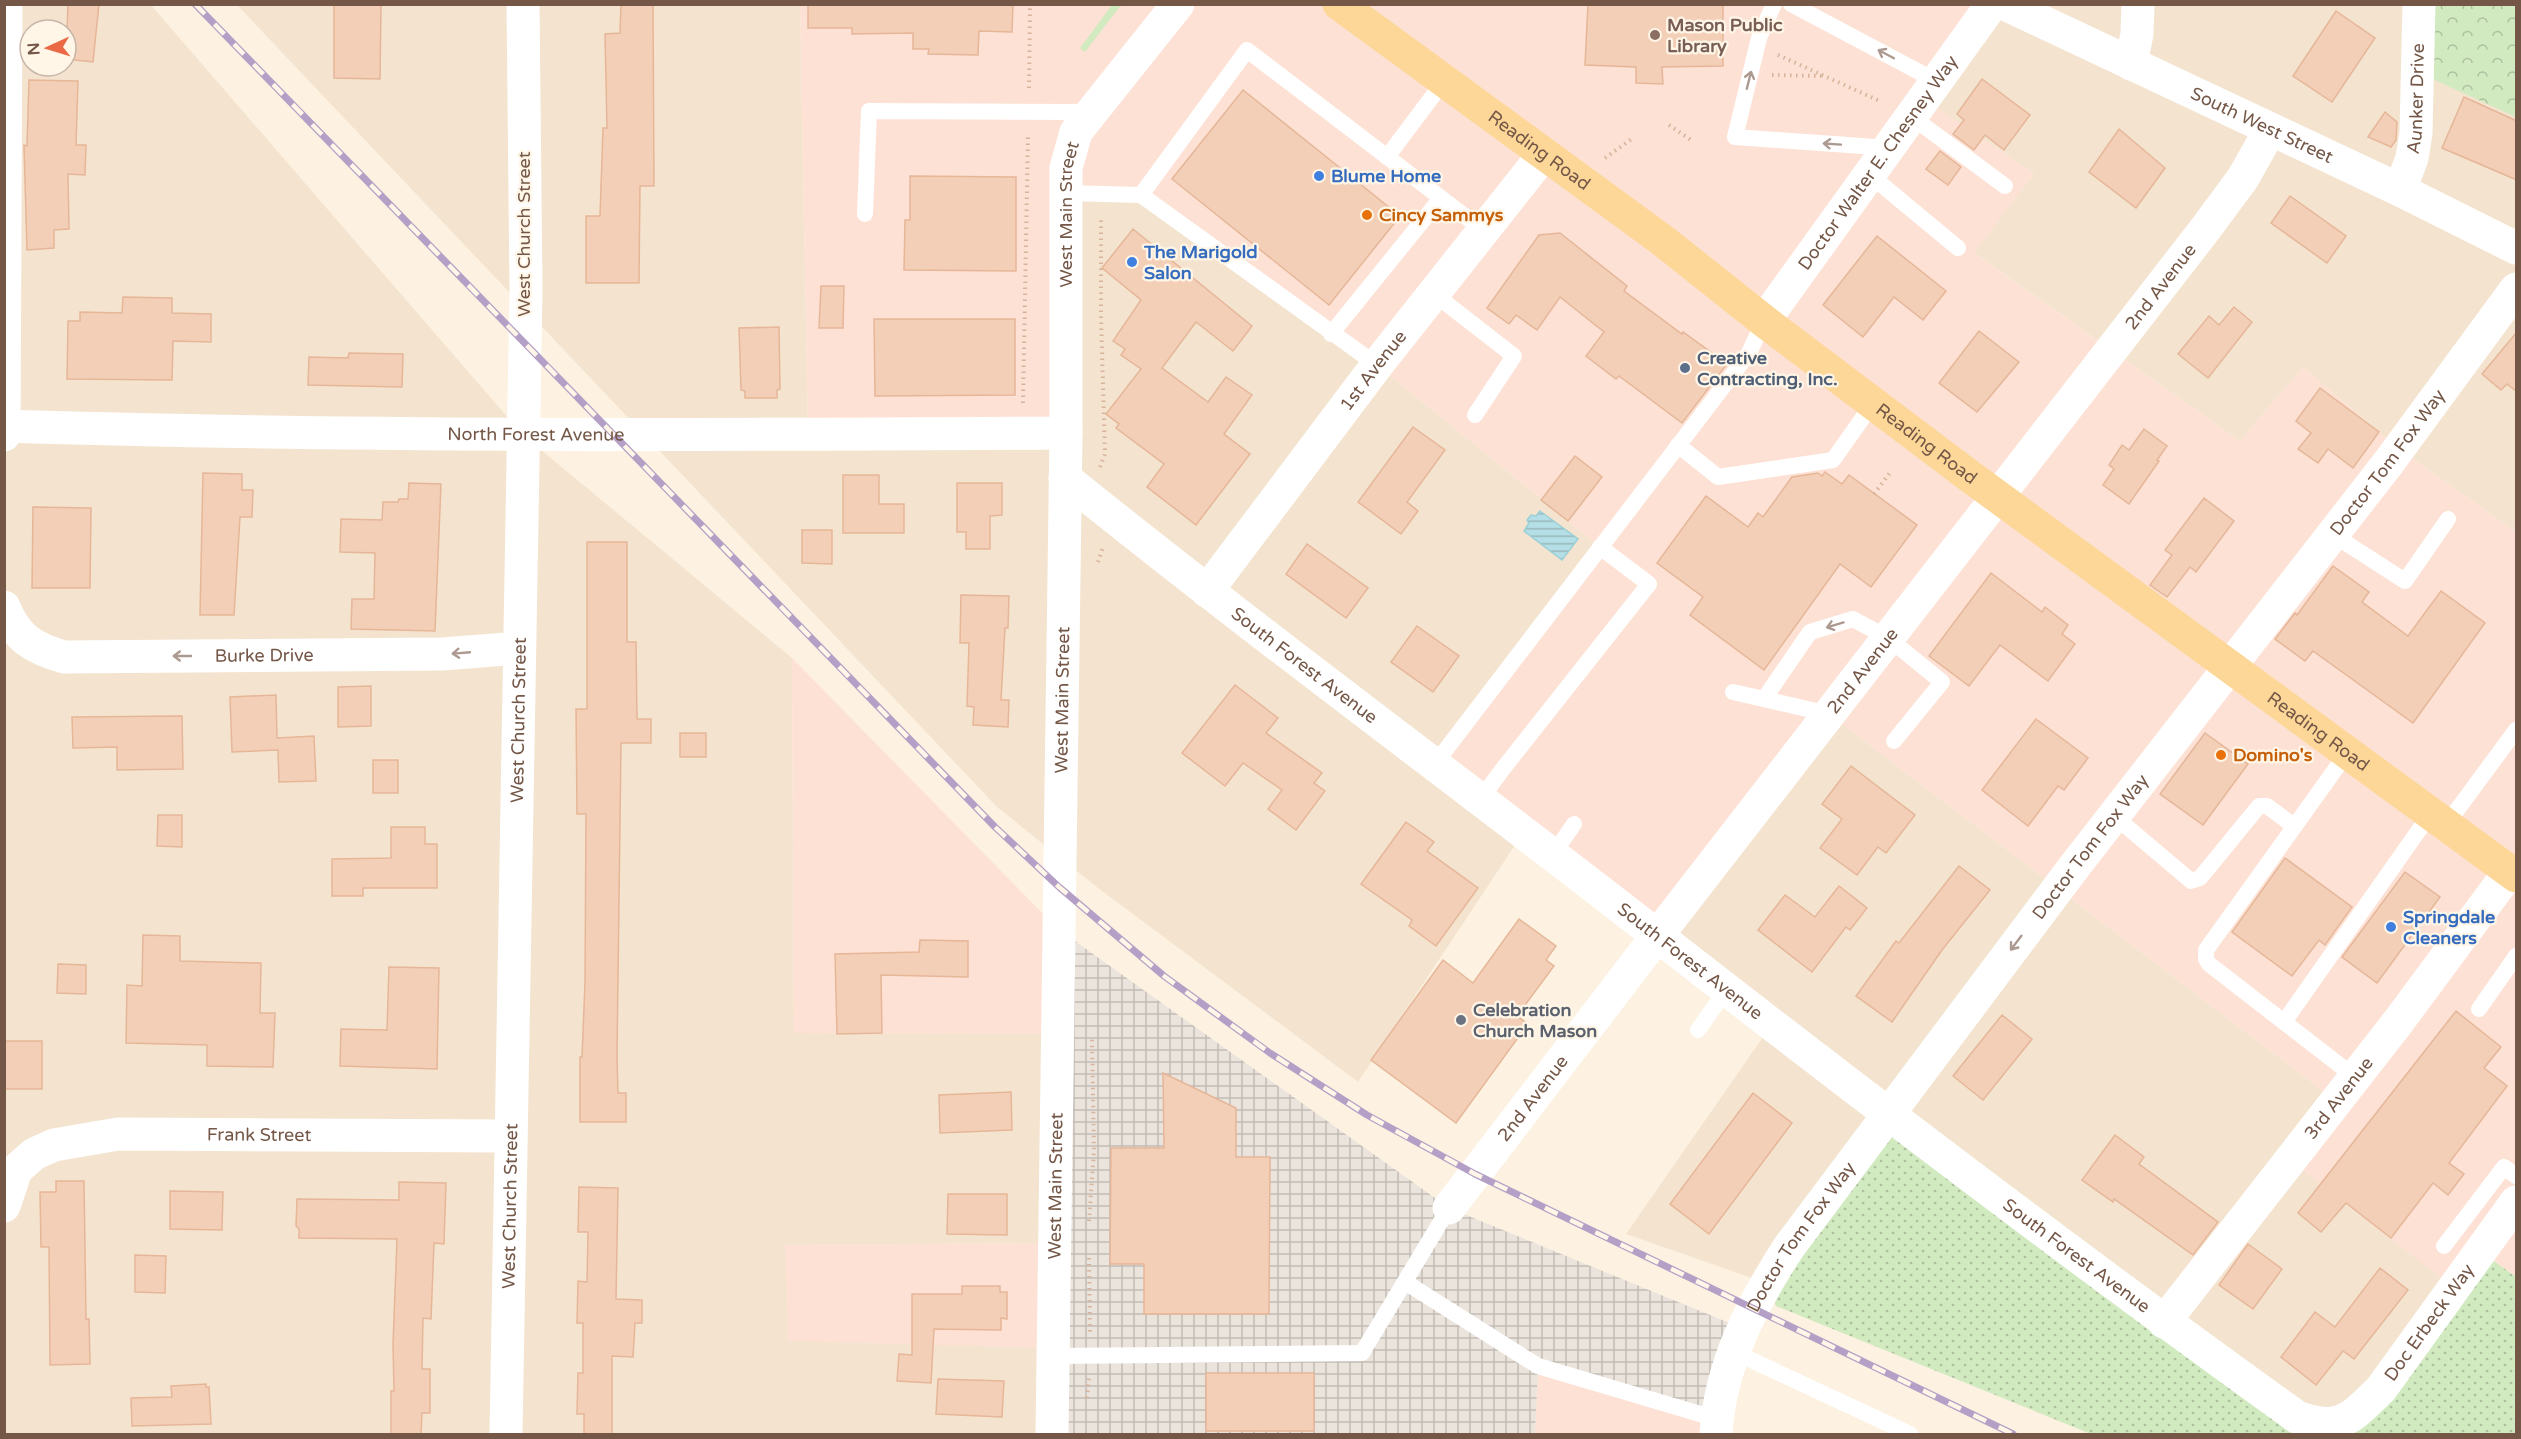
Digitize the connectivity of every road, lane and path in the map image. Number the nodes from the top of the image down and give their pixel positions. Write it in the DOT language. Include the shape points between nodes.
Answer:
graph roads {
  1 [pos="6,4"];
  2 [pos="523,4"];
  3 [pos="1030,4"];
  4 [pos="1178,4"];
  5 [pos="1339,4"];
  6 [pos="1774,4"];
  7 [pos="1791,4"];
  8 [pos="1992,4"];
  9 [pos="2005,4"];
  10 [pos="2138,4"];
  11 [pos="2419,4"];
  12 [pos="2132,64"];
  13 [pos="1823,76"];
  14 [pos="1444,81"];
  15 [pos="1938,82"];
  16 [pos="1029,111"];
  17 [pos="1900,111"];
  18 [pos="1092,112"];
  19 [pos="1669,125"];
  20 [pos="2270,130"];
  21 [pos="1633,138"];
  22 [pos="1691,140"];
  23 [pos="1890,148"];
  24 [pos="1544,154"];
  25 [pos="1387,157"];
  26 [pos="1605,158"];
  27 [pos="1870,176"];
  28 [pos="2005,186"];
  29 [pos="2400,190"];
  30 [pos="1066,193"];
  31 [pos="1141,195"];
  32 [pos="1441,198"];
  33 [pos="1101,208"];
  34 [pos="865,214"];
  35 [pos="1483,230"];
  36 [pos="1958,248"];
  37 [pos="2517,248"];
  38 [pos="2517,289"];
  39 [pos="1433,293"];
  40 [pos="1764,321"];
  41 [pos="1331,334"];
  42 [pos="1377,365"];
  43 [pos="1874,402"];
  44 [pos="1023,404"];
  45 [pos="1475,415"];
  46 [pos="5,426"];
  47 [pos="1066,433"];
  48 [pos="522,434"];
  49 [pos="4,435"];
  50 [pos="1678,446"];
  51 [pos="1892,470"];
  52 [pos="1100,472"];
  53 [pos="1065,478"];
  54 [pos="1874,494"];
  55 [pos="1999,495"];
  56 [pos="2448,519"];
  57 [pos="2332,534"];
  58 [pos="1600,547"];
  59 [pos="1207,591"];
  60 [pos="11,619"];
  61 [pos="1888,638"];
  62 [pos="519,648"];
  63 [pos="2230,668"];
  64 [pos="1733,692"];
  65 [pos="1764,699"];
  66 [pos="1829,714"];
  67 [pos="2517,730"];
  68 [pos="1894,741"];
  69 [pos="2347,753"];
  70 [pos="1434,765"];
  71 [pos="1480,800"];
  72 [pos="2438,819"];
  73 [pos="2108,822"];
  74 [pos="1574,824"];
  75 [pos="2294,826"];
  76 [pos="1552,856"];
  77 [pos="2513,874"];
  78 [pos="1657,936"];
  79 [pos="2517,956"];
  80 [pos="1727,989"];
  81 [pos="2479,1009"];
  82 [pos="2284,1022"];
  83 [pos="1698,1030"];
  84 [pos="2355,1077"];
  85 [pos="1889,1113"];
  86 [pos="511,1136"];
  87 [pos="2517,1176"];
  88 [pos="2517,1202"];
  89 [pos="4,1206"];
  90 [pos="1449,1208"];
  91 [pos="2444,1246"];
  92 [pos="1405,1282"];
  93 [pos="2164,1322"];
  94 [pos="1734,1352"];
  95 [pos="1054,1356"];
  96 [pos="2326,1424"];
  97 [pos="1716,1427"];
  98 [pos="506,1434"];
  99 [pos="1052,1434"];
  100 [pos="1910,1434"];
  1 -- 46 [label="street"];
  2 -- 48 [label="street, West Church Street"];
  3 -- 16 [label="path"];
  4 -- 18 [label="street, West Main Street"];
  5 -- 14 [label="main road, Reading Road"];
  23 -- 6 [label="lane, one-way" via="1735,137 1759,38"];
  15 -- 7 [label="lane, one-way"];
  8 -- 15 [label="street, Doctor Walter E. Chesney Way"];
  9 -- 12 [label="street, South West Street"];
  10 -- 12 [label="street"];
  11 -- 29 [label="street, Aunker Drive" via="2416,133"];
  12 -- 20 [label="street, South West Street"];
  13 -- 13 [label="path" via="1767,75 1778,54"];
  13 -- 17 [label="path"];
  14 -- 24 [label="main road, Reading Road"];
  14 -- 25 [label="lane"];
  15 -- 17 [label="street, Doctor Walter E. Chesney Way"];
  16 -- 18 [label="lane"];
  16 -- 34 [label="lane" via="869,111"];
  16 -- 44 [label="path"];
  17 -- 23 [label="street, Doctor Walter E. Chesney Way"];
  17 -- 28 [label="lane"];
  18 -- 30 [label="street, West Main Street" via="1076,132 1066,168"];
  19 -- 22 [label="path"];
  20 -- 29 [label="street, South West Street"];
  20 -- 55 [label="street, 2nd Avenue" via="2243,178 2206,228"];
  21 -- 26 [label="path"];
  23 -- 27 [label="street, Doctor Walter E. Chesney Way"];
  24 -- 35 [label="street, 1st Avenue"];
  24 -- 40 [label="main road, Reading Road"];
  25 -- 31 [label="lane" via="1246,50"];
  25 -- 32 [label="lane"];
  27 -- 36 [label="lane"];
  27 -- 40 [label="street, Doctor Walter E. Chesney Way"];
  29 -- 37 [label="street, South West Street"];
  30 -- 31 [label="lane"];
  30 -- 47 [label="street, West Main Street"];
  31 -- 41 [label="lane"];
  32 -- 35 [label="lane"];
  32 -- 41 [label="lane"];
  33 -- 52 [label="path" via="1105,454"];
  35 -- 39 [label="street, 1st Avenue"];
  38 -- 57 [label="street, Doctor Tom Fox Way"];
  39 -- 42 [label="street, 1st Avenue"];
  39 -- 45 [label="lane" via="1514,356"];
  40 -- 43 [label="main road, Reading Road"];
  40 -- 50 [label="lane" via="1749,352"];
  41 -- 42 [label="lane"];
  42 -- 59 [label="street, 1st Avenue"];
  43 -- 50 [label="lane" via="1833,460 1718,477"];
  43 -- 55 [label="main road, Reading Road"];
  46 -- 48 [label="street, North Forest Avenue"];
  46 -- 49 [label="street"];
  47 -- 48 [label="street, North Forest Avenue"];
  47 -- 53 [label="street, West Main Street"];
  48 -- 62 [label="street, West Church Street"];
  50 -- 58 [label="lane"];
  51 -- 54 [label="path"];
  53 -- 59 [label="street, South Forest Avenue"];
  53 -- 95 [label="street, West Main Street"];
  55 -- 61 [label="street, 2nd Avenue"];
  55 -- 63 [label="main road, Reading Road"];
  56 -- 57 [label="lane" via="2405,581"];
  57 -- 63 [label="street, Doctor Tom Fox Way"];
  58 -- 70 [label="lane"];
  58 -- 71 [label="lane" via="1649,585"];
  59 -- 70 [label="street, South Forest Avenue"];
  62 -- 60 [label="street, Burke Drive, one-way" via="442,654 64,657 39,650"];
  61 -- 65 [label="lane, one-way" via="1853,619 1810,632"];
  61 -- 66 [label="street, 2nd Avenue"];
  61 -- 68 [label="lane" via="1942,682"];
  62 -- 86 [label="street, West Church Street"];
  63 -- 69 [label="main road, Reading Road"];
  63 -- 73 [label="street, Doctor Tom Fox Way"];
  64 -- 65 [label="lane"];
  65 -- 66 [label="lane"];
  66 -- 78 [label="street, 2nd Avenue"];
  67 -- 72 [label="lane"];
  69 -- 72 [label="main road, Reading Road"];
  69 -- 75 [label="lane"];
  70 -- 71 [label="street, South Forest Avenue"];
  71 -- 76 [label="street, South Forest Avenue"];
  72 -- 77 [label="main road, Reading Road"];
  72 -- 82 [label="lane"];
  73 -- 75 [label="lane" via="2191,881 2200,878 2259,806 2267,806"];
  73 -- 85 [label="street, Doctor Tom Fox Way, one-way"];
  74 -- 76 [label="lane"];
  75 -- 82 [label="lane" via="2205,950 2210,964"];
  76 -- 78 [label="street, South Forest Avenue"];
  77 -- 84 [label="street, 3rd Avenue"];
  78 -- 80 [label="street, South Forest Avenue"];
  78 -- 90 [label="street, 2nd Avenue"];
  79 -- 81 [label="lane"];
  80 -- 83 [label="lane"];
  80 -- 85 [label="street, South Forest Avenue"];
  82 -- 84 [label="lane"];
  84 -- 93 [label="street, 3rd Avenue"];
  85 -- 93 [label="street, South Forest Avenue"];
  85 -- 94 [label="street, Doctor Tom Fox Way" via="1789,1247 1752,1308"];
  86 -- 89 [label="street, Frank Street" via="118,1134 54,1145 34,1154 16,1170"];
  86 -- 98 [label="street, West Church Street"];
  87 -- 91 [label="lane" via="2504,1167"];
  88 -- 96 [label="street, Doc Erbeck Way" via="2381,1389 2357,1413"];
  90 -- 92 [label="lane"];
  92 -- 95 [label="lane" via="1362,1353"];
  92 -- 97 [label="lane" via="1538,1366"];
  93 -- 96 [label="street, South Forest Avenue" via="2297,1417"];
  94 -- 97 [label="street, Doctor Tom Fox Way" via="1726,1372"];
  94 -- 100 [label="lane"];
  95 -- 99 [label="street, West Main Street"];
}
